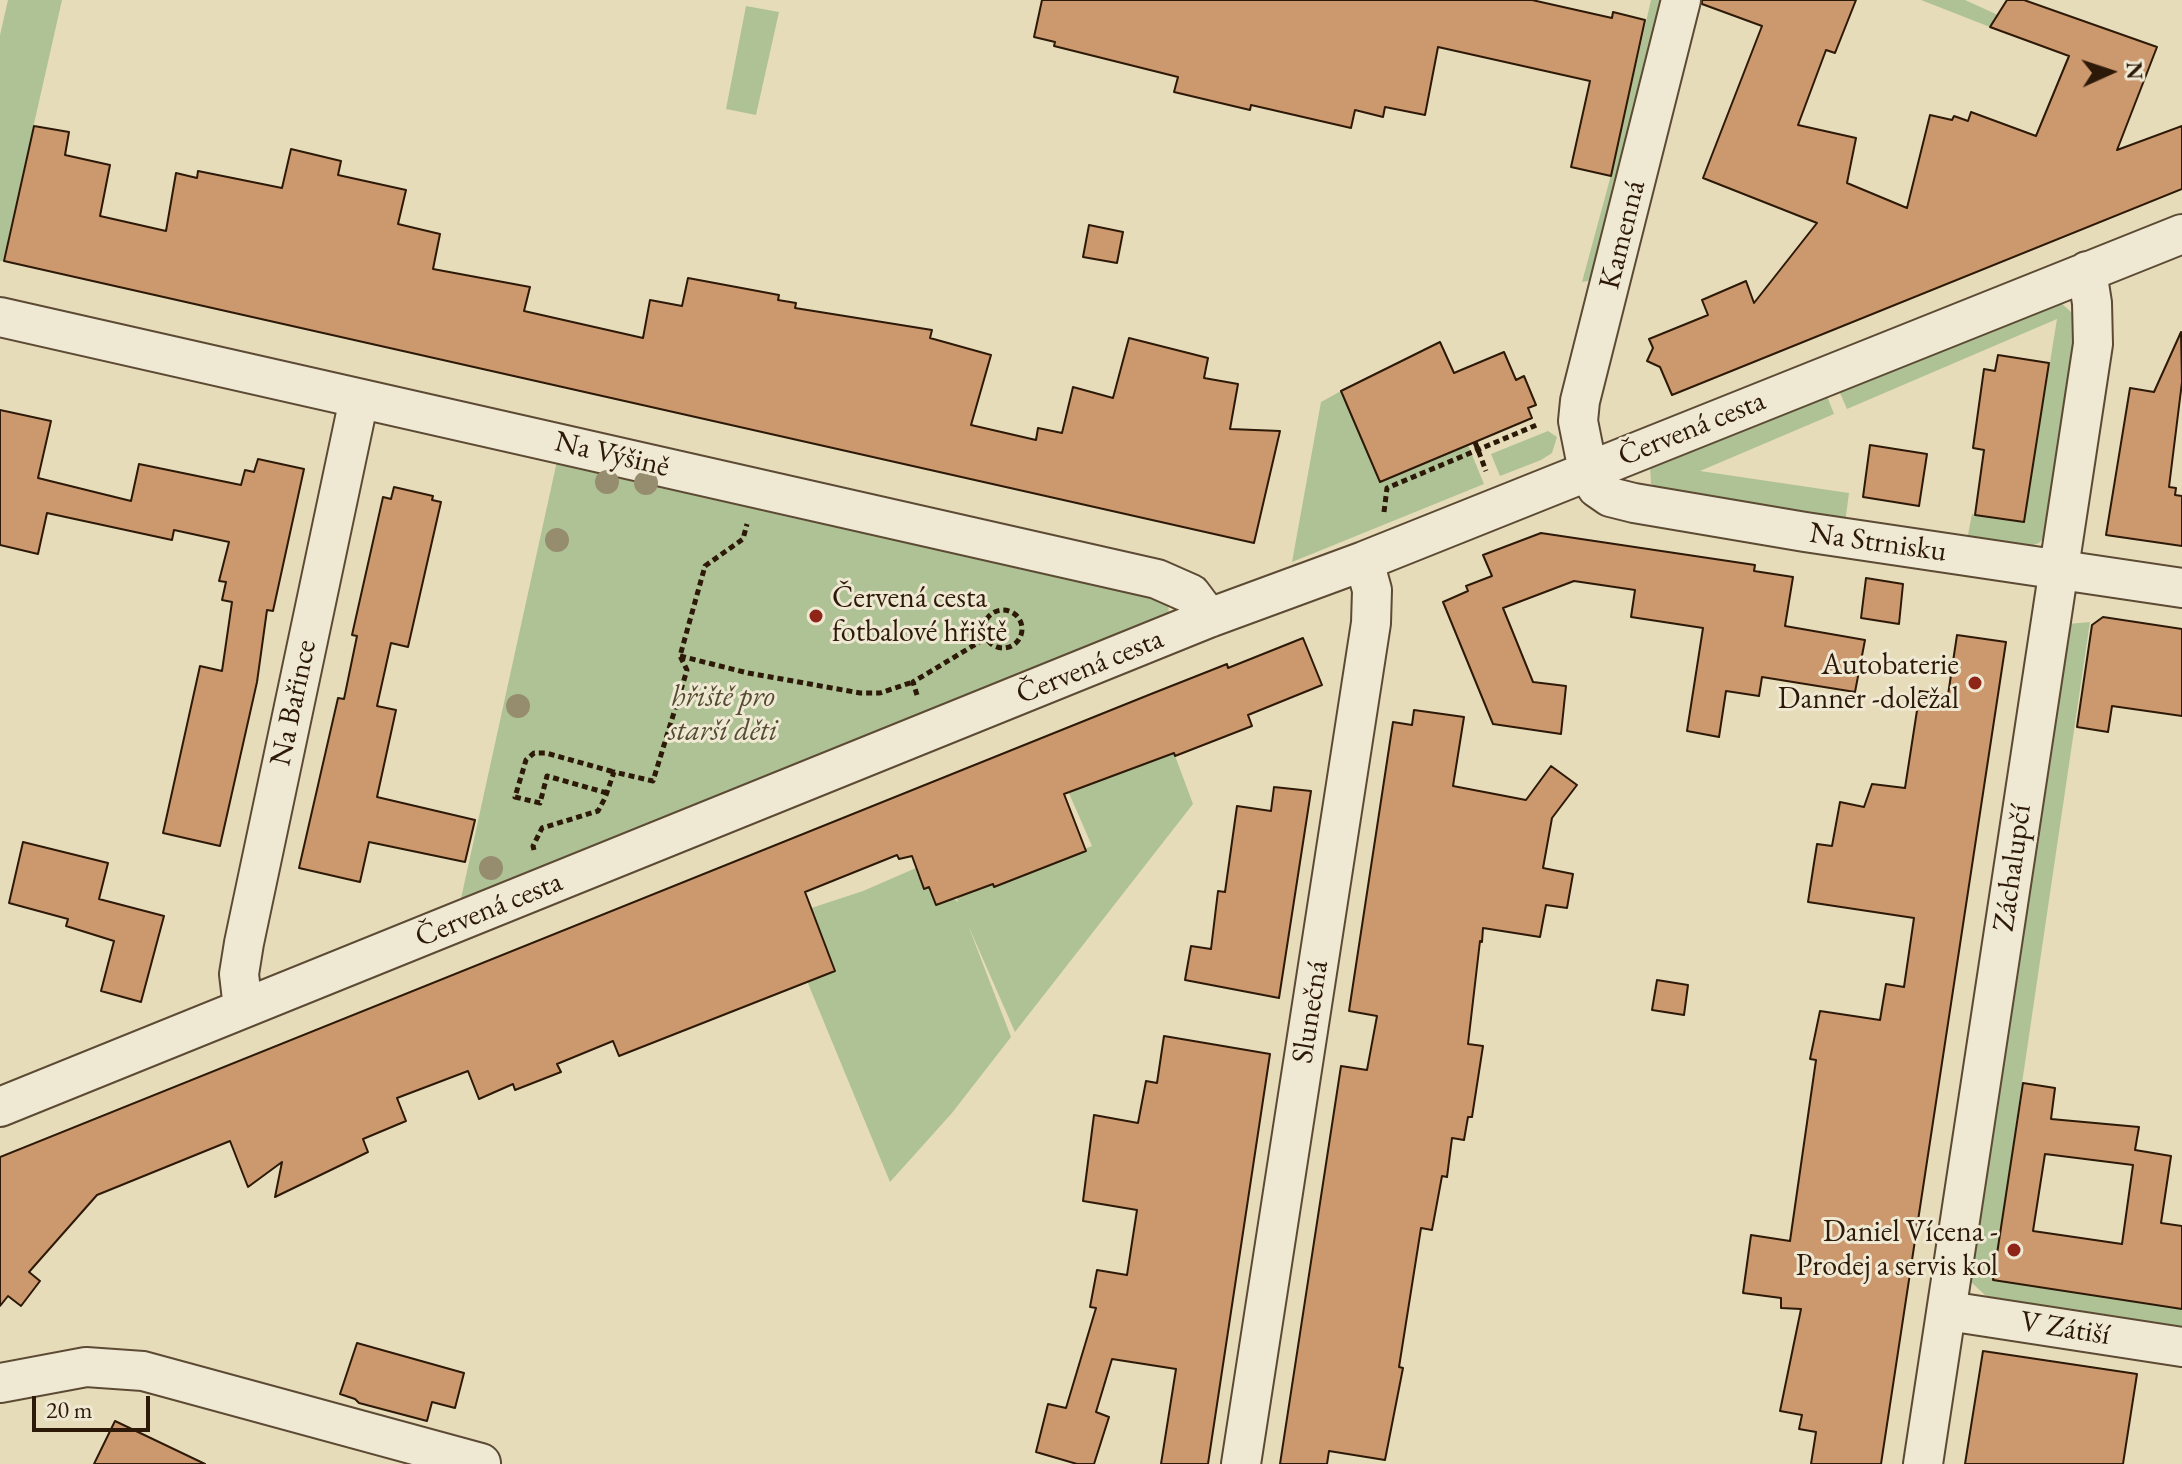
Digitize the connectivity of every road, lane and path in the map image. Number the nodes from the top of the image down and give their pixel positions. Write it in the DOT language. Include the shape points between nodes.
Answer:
graph roads {
  1 [pos="1681,0"];
  2 [pos="2182,234"];
  3 [pos="2087,271"];
  4 [pos="0,317"];
  5 [pos="359,399"];
  6 [pos="1545,421"];
  7 [pos="1475,442"];
  8 [pos="1478,450"];
  9 [pos="1485,468"];
  10 [pos="1588,471"];
  11 [pos="783,494"];
  12 [pos="1383,518"];
  13 [pos="1364,561"];
  14 [pos="2060,570"];
  15 [pos="2182,588"];
  16 [pos="1209,618"];
  17 [pos="986,638"];
  18 [pos="680,656"];
  19 [pos="913,682"];
  20 [pos="931,732"];
  21 [pos="614,772"];
  22 [pos="607,793"];
  23 [pos="548,886"];
  24 [pos="243,1008"];
  25 [pos="0,1107"];
  26 [pos="1948,1311"];
  27 [pos="2182,1347"];
  28 [pos="0,1383"];
  29 [pos="481,1463"];
  30 [pos="1241,1464"];
  31 [pos="1923,1464"];
  1 -- 10 [label="street, Kamenná" via="1580,401 1578,421"];
  2 -- 3 [label="street, Červená cesta"];
  3 -- 10 [label="street, Červená cesta"];
  3 -- 14 [label="street, Záchalupčí" via="2093,344"];
  4 -- 5 [label="street, Na Výšině"];
  5 -- 11 [label="street, Na Výšině"];
  5 -- 24 [label="street, Na Bařince" via="240,965"];
  6 -- 8 [label="path"];
  7 -- 8 [label="path"];
  8 -- 9 [label="path"];
  8 -- 12 [label="path" via="1387,488"];
  10 -- 13 [label="street, Červená cesta"];
  10 -- 14 [label="street, Na Strnisku" via="1597,488 1634,503"];
  11 -- 16 [label="street, Na Výšině" via="1170,583 1191,594"];
  11 -- 18 [label="path" via="779,506 750,510 743,539 705,566"];
  13 -- 16 [label="street, Červená cesta"];
  13 -- 30 [label="street, Slunečná" via="1372,590 1371,623"];
  14 -- 15 [label="street, Na Strnisku"];
  14 -- 26 [label="street, Záchalupčí"];
  16 -- 20 [label="street, Červená cesta"];
  17 -- 17 [label="path" via="1001,648 1012,645 1020,637 1020,620 1005,610 994,612 986,621"];
  17 -- 19 [label="path"];
  18 -- 19 [label="path" via="860,693 880,693"];
  18 -- 21 [label="path" via="687,670 653,781"];
  19 -- 20 [label="path"];
  20 -- 23 [label="street, Červená cesta"];
  21 -- 22 [label="path"];
  21 -- 22 [label="path" via="534,753 526,760 515,797 540,803 547,776"];
  22 -- 23 [label="path" via="598,811 542,828 533,846"];
  23 -- 24 [label="street, Červená cesta"];
  24 -- 25 [label="street, Červená cesta"];
  26 -- 27 [label="street, V Zátiší"];
  26 -- 31 [label="street, Záchalupčí"];
  28 -- 29 [label="street" via="86,1367 143,1371"];
}
